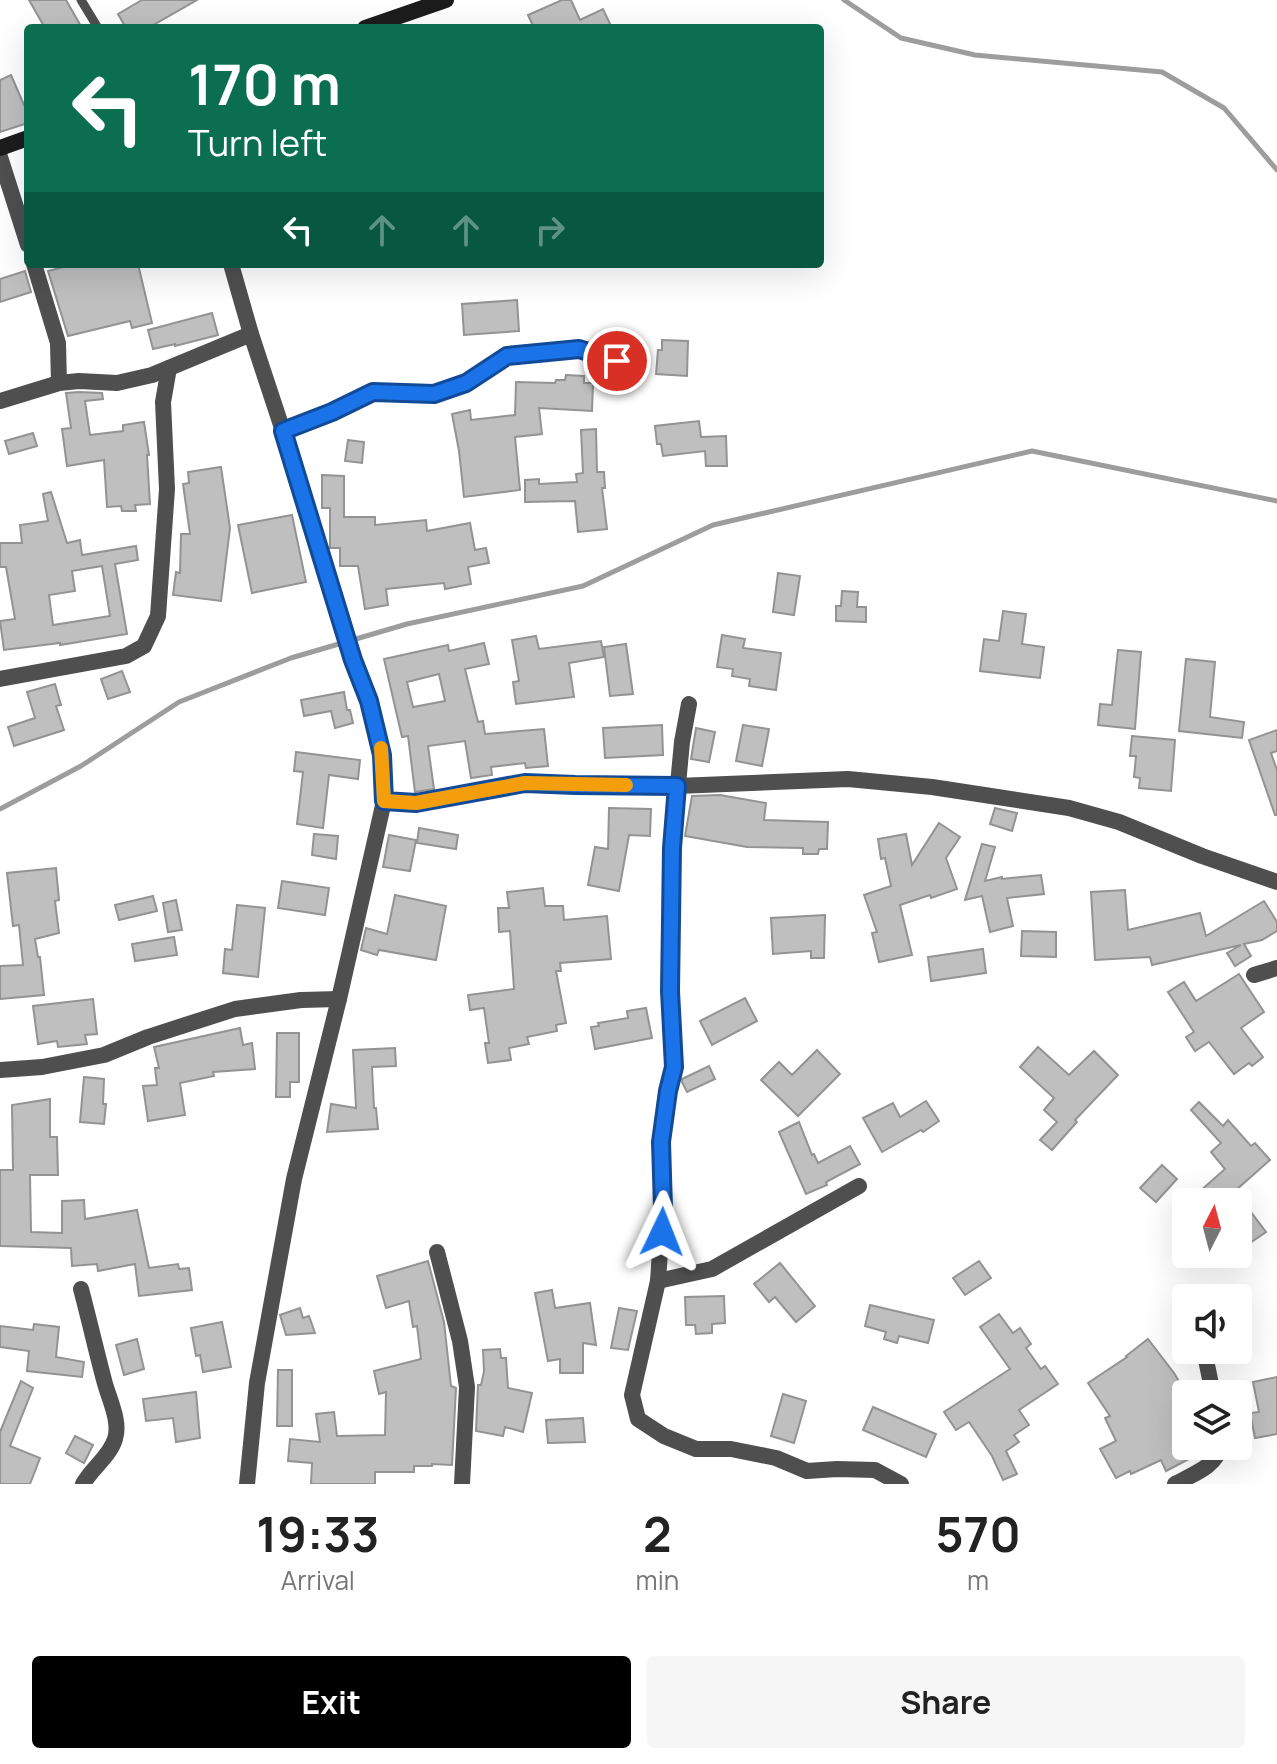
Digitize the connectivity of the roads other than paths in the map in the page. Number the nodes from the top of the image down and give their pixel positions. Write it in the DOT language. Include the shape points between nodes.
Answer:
graph roads {
  1 [pos="81,0"];
  2 [pos="446,0"];
  3 [pos="96,24"];
  4 [pos="377,24"];
  5 [pos="24,139"];
  6 [pos="0,148"];
  7 [pos="0,157"];
  8 [pos="24,232"];
  9 [pos="40,268"];
  10 [pos="232,268"];
  11 [pos="251,334"];
  12 [pos="617,361"];
  13 [pos="169,368"];
  14 [pos="59,383"];
  15 [pos="0,401"];
  16 [pos="283,431"];
  17 [pos="0,679"];
  18 [pos="689,704"];
  19 [pos="677,786"];
  20 [pos="384,801"];
  21 [pos="1277,882"];
  22 [pos="1277,968"];
  23 [pos="1254,975"];
  24 [pos="339,999"];
  25 [pos="0,1070"];
  26 [pos="859,1186"];
  27 [pos="437,1252"];
  28 [pos="658,1281"];
  29 [pos="81,1289"];
  30 [pos="1216,1460"];
  31 [pos="83,1484"];
  32 [pos="247,1484"];
  33 [pos="462,1484"];
  34 [pos="901,1484"];
  35 [pos="1175,1484"];
  1 -- 3 [label="lane"];
  2 -- 4 [label="street"];
  5 -- 6 [label="street"];
  7 -- 8 [label="street"];
  9 -- 14 [label="street" via="58,343"];
  10 -- 11 [label="street"];
  11 -- 13 [label="street"];
  11 -- 16 [label="street"];
  12 -- 16 [label="street" via="579,349 507,356 466,383 434,394 373,392"];
  13 -- 14 [label="street" via="117,383"];
  13 -- 17 [label="street" via="163,402 166,505 158,616 151,634 144,646 126,656"];
  14 -- 15 [label="street"];
  16 -- 20 [label="street" via="369,701 382,755"];
  18 -- 19 [label="street"];
  19 -- 20 [label="street" via="525,783 416,803"];
  19 -- 21 [label="street" via="848,779 1069,808"];
  19 -- 28 [label="street" via="670,991 674,1067 661,1142"];
  20 -- 24 [label="street"];
  22 -- 23 [label="street"];
  24 -- 25 [label="street" via="235,1009 104,1055"];
  24 -- 32 [label="street" via="294,1179 257,1383"];
  26 -- 28 [label="street" via="712,1269"];
  27 -- 33 [label="street" via="467,1387"];
  28 -- 34 [label="street" via="632,1395 638,1419 696,1449 731,1449 807,1471 875,1470"];
  29 -- 31 [label="street" via="117,1434 113,1447"];
  30 -- 35 [label="street"];
}
